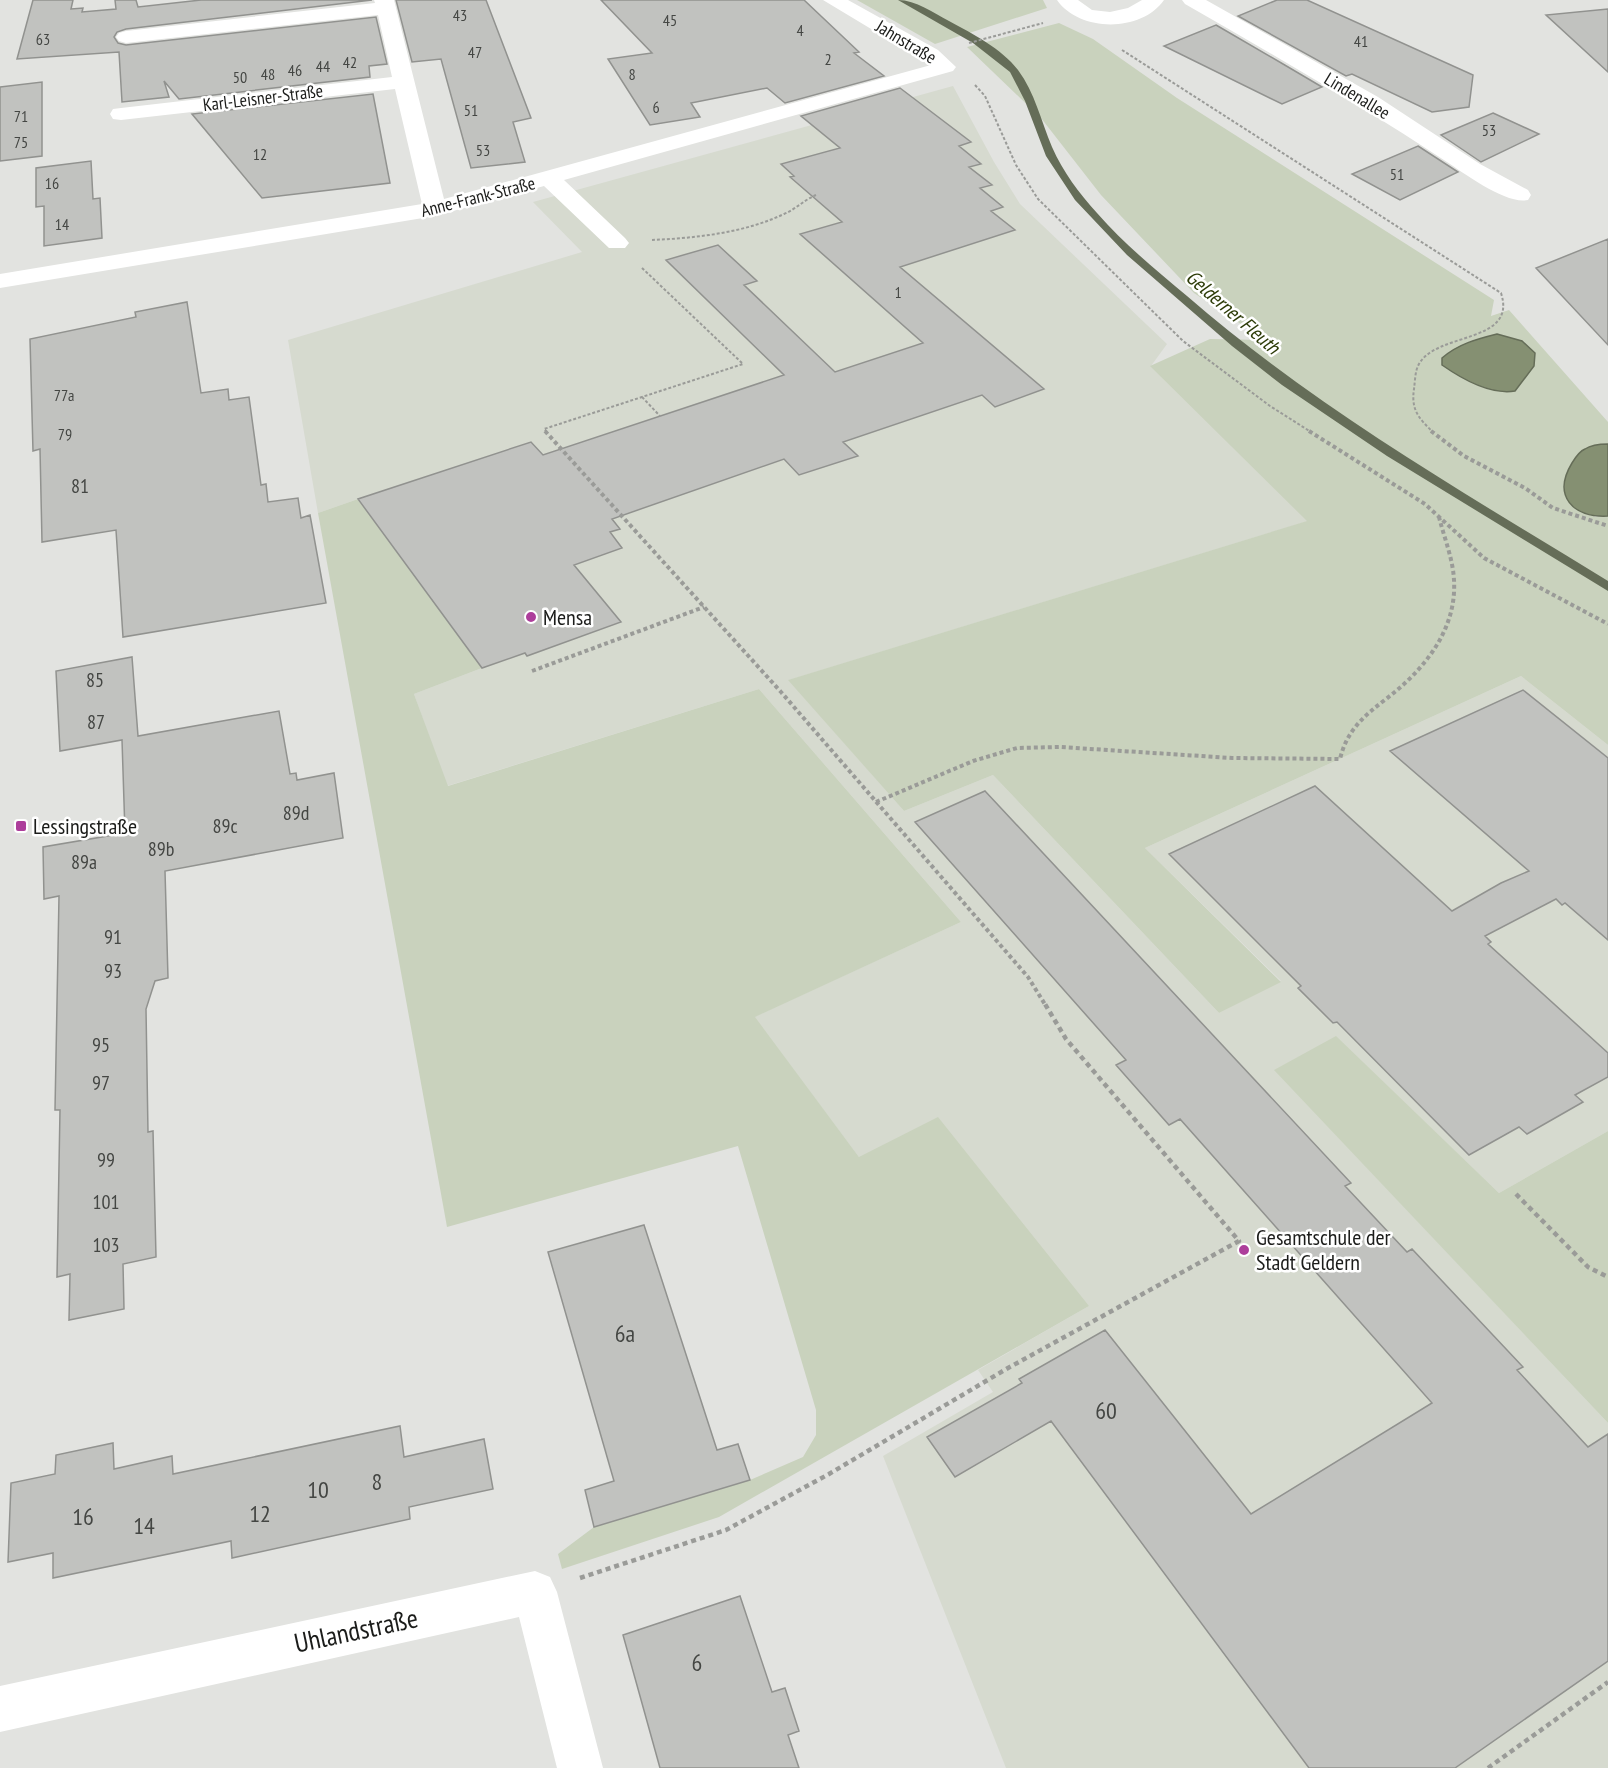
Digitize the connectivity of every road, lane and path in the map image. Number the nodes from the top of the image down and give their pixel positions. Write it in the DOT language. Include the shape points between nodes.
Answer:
graph roads {
  1 [pos="833,0"];
  2 [pos="1067,0"];
  3 [pos="1154,0"];
  4 [pos="1192,0"];
  5 [pos="385,4"];
  6 [pos="1090,15"];
  7 [pos="1003,34"];
  8 [pos="126,37"];
  9 [pos="963,45"];
  10 [pos="946,67"];
  11 [pos="405,82"];
  12 [pos="121,114"];
  13 [pos="550,179"];
  14 [pos="816,195"];
  15 [pos="1520,195"];
  16 [pos="435,209"];
  17 [pos="618,245"];
  18 [pos="0,281"];
  19 [pos="642,397"];
  20 [pos="660,416"];
  21 [pos="1438,516"];
  22 [pos="1608,525"];
  23 [pos="704,607"];
  24 [pos="1608,624"];
  25 [pos="532,671"];
  26 [pos="876,801"];
  27 [pos="1516,1194"];
  28 [pos="1608,1277"];
  29 [pos="535,1592"];
  30 [pos="1608,1682"];
  31 [pos="0,1709"];
  32 [pos="580,1768"];
  33 [pos="1488,1768"];
  1 -- 10 [label="street, Jahnstraße" via="931,54"];
  2 -- 6 [label="street"];
  3 -- 6 [label="street" via="1125,16"];
  4 -- 15 [label="street, Lindenallee" via="1370,102"];
  5 -- 8 [label="street"];
  5 -- 11 [label="street"];
  6 -- 22 [label="path" via="1102,37 1501,293 1504,302 1493,328 1449,341 1424,357 1413,391 1412,403 1418,418 1464,456 1525,488 1553,508"];
  7 -- 9 [label="path"];
  10 -- 13 [label="street, Anne-Frank-Straße"];
  10 -- 21 [label="path" via="973,82 985,96 1011,155 1038,199 1183,341 1270,406 1404,489"];
  11 -- 12 [label="street, Karl-Leisner-Straße"];
  11 -- 16 [label="street"];
  13 -- 16 [label="street, Anne-Frank-Straße"];
  13 -- 17 [label="street"];
  14 -- 17 [label="path" via="786,213 742,228 694,238"];
  16 -- 18 [label="street, Anne-Frank-Straße"];
  17 -- 19 [label="path" via="743,364"];
  19 -- 20 [label="path"];
  19 -- 23 [label="path" via="544,429"];
  21 -- 24 [label="path" via="1484,558"];
  21 -- 26 [label="path" via="1454,582 1443,638 1407,684 1347,733 1340,759 1017,748 973,761"];
  23 -- 25 [label="path"];
  23 -- 26 [label="path"];
  26 -- 29 [label="path" via="1028,977 1066,1039 1239,1241 726,1530"];
  27 -- 28 [label="path" via="1588,1267"];
  29 -- 31 [label="street, Uhlandstraße"];
  29 -- 32 [label="street"];
  30 -- 33 [label="path"];
}
